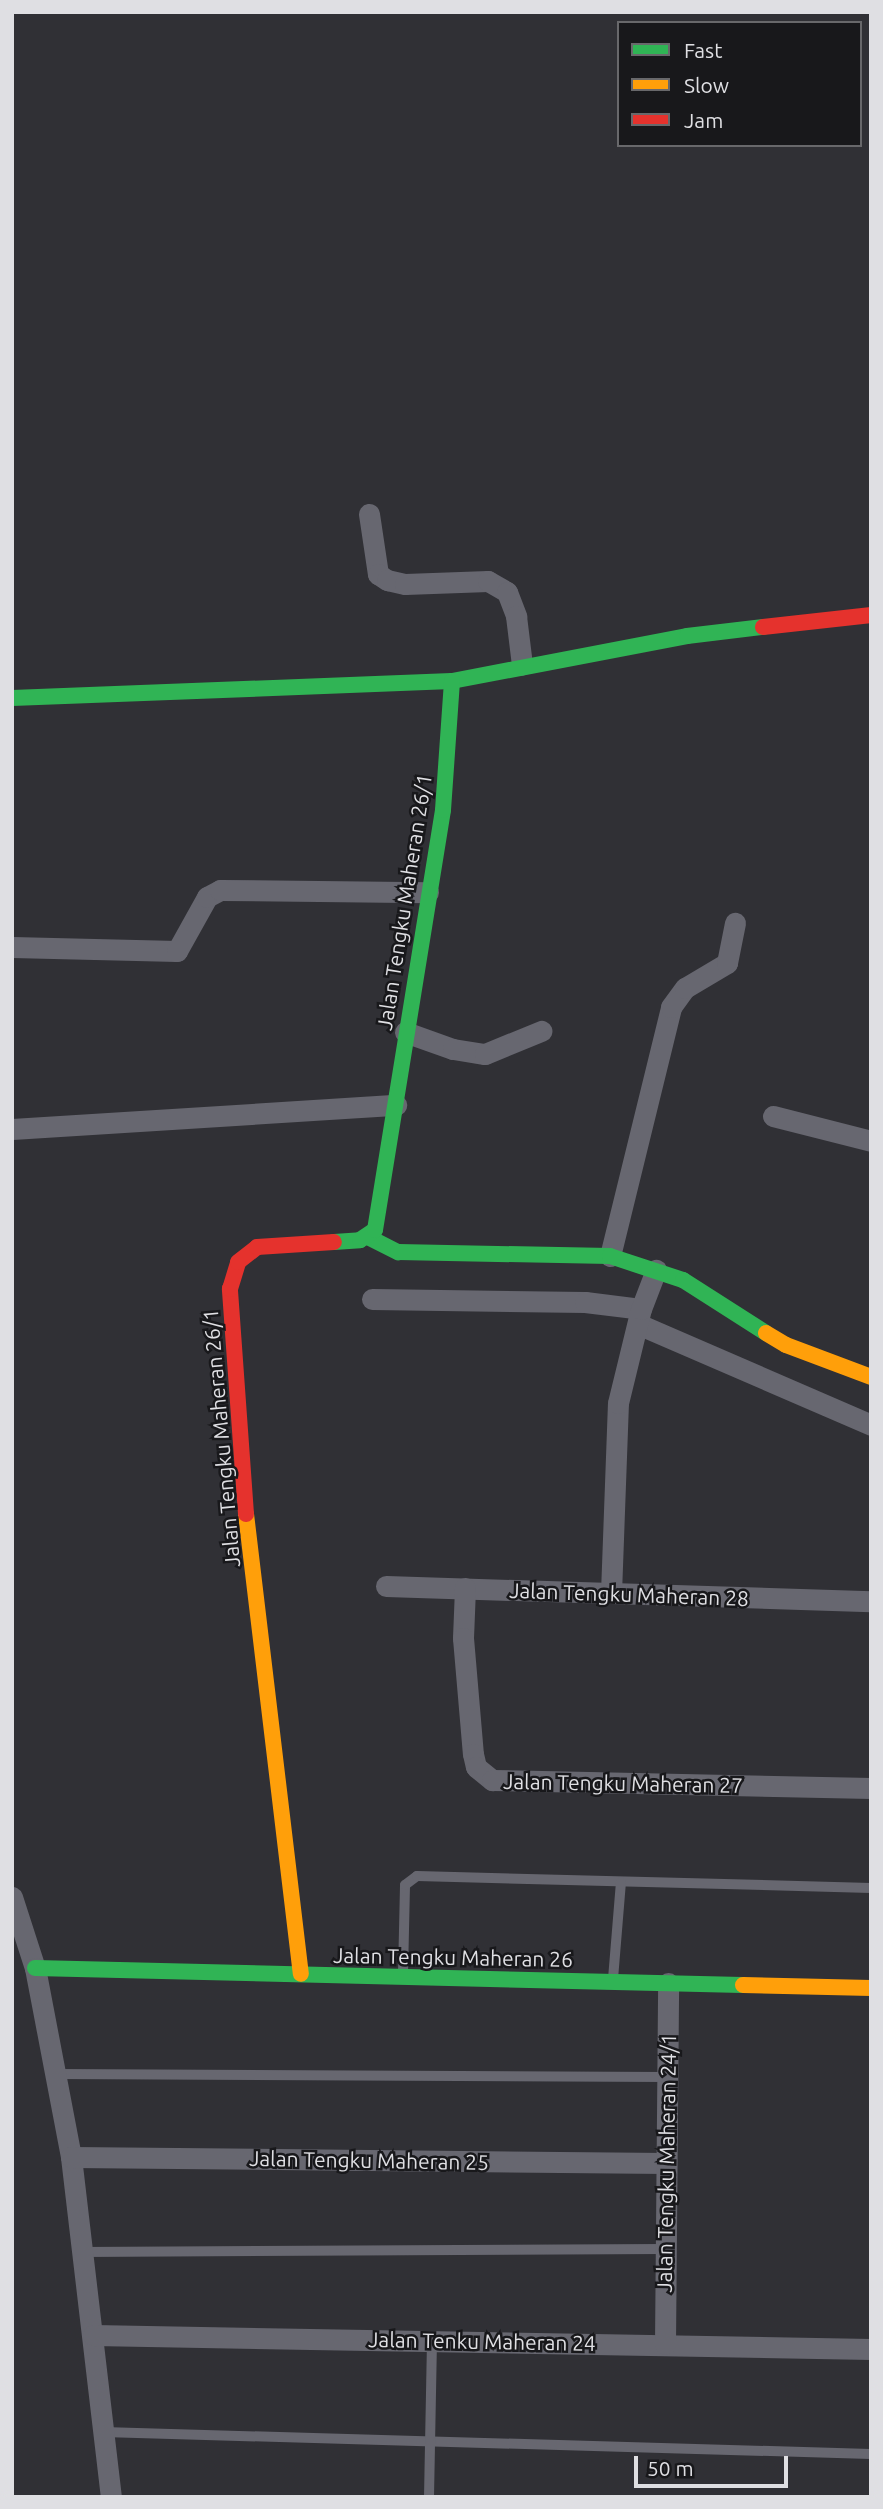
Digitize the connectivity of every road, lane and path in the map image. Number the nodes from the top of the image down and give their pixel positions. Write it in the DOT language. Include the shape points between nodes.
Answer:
graph roads {
  1 [pos="369,514"];
  2 [pos="871,615"];
  3 [pos="522,665"];
  4 [pos="452,681"];
  5 [pos="12,698"];
  6 [pos="428,892"];
  7 [pos="735,923"];
  8 [pos="12,947"];
  9 [pos="541,1031"];
  10 [pos="405,1032"];
  11 [pos="396,1105"];
  12 [pos="773,1116"];
  13 [pos="12,1129"];
  14 [pos="871,1141"];
  15 [pos="368,1237"];
  16 [pos="610,1256"];
  17 [pos="656,1270"];
  18 [pos="372,1299"];
  19 [pos="639,1317"];
  20 [pos="871,1377"];
  21 [pos="871,1425"];
  22 [pos="386,1586"];
  23 [pos="466,1588"];
  24 [pos="611,1593"];
  25 [pos="871,1601"];
  26 [pos="871,1788"];
  27 [pos="621,1882"];
  28 [pos="871,1888"];
  29 [pos="12,1897"];
  30 [pos="35,1968"];
  31 [pos="301,1974"];
  32 [pos="402,1977"];
  33 [pos="612,1982"];
  34 [pos="668,1983"];
  35 [pos="871,1988"];
  36 [pos="54,2074"];
  37 [pos="667,2077"];
  38 [pos="71,2157"];
  39 [pos="666,2163"];
  40 [pos="663,2249"];
  41 [pos="81,2252"];
  42 [pos="93,2335"];
  43 [pos="432,2340"];
  44 [pos="665,2344"];
  45 [pos="871,2349"];
  46 [pos="103,2432"];
  47 [pos="430,2441"];
  48 [pos="871,2454"];
  49 [pos="111,2497"];
  50 [pos="429,2497"];
  1 -- 3 [label="street" via="378,574 387,580 405,584 488,581 508,592"];
  2 -- 3 [label="street" via="687,636"];
  3 -- 4 [label="street"];
  4 -- 5 [label="street"];
  4 -- 6 [label="street, Jalan Tengku Maheran 26/1" via="443,810"];
  6 -- 8 [label="street" via="220,890 207,897 177,951"];
  6 -- 10 [label="street, Jalan Tengku Maheran 26/1"];
  7 -- 16 [label="street" via="727,963 685,988 671,1007"];
  9 -- 10 [label="street" via="485,1054 453,1049"];
  10 -- 11 [label="street, Jalan Tengku Maheran 26/1"];
  11 -- 13 [label="street"];
  11 -- 15 [label="street, Jalan Tengku Maheran 26/1" via="379,1218"];
  12 -- 14 [label="street"];
  15 -- 16 [label="street" via="389,1249 410,1252"];
  15 -- 31 [label="street, Jalan Tengku Maheran 26/1" via="257,1247 238,1262 230,1289 244,1494"];
  16 -- 17 [label="street"];
  17 -- 19 [label="street"];
  17 -- 20 [label="street" via="715,1297 786,1345"];
  18 -- 19 [label="street" via="585,1302"];
  19 -- 21 [label="street"];
  19 -- 24 [label="street" via="618,1403"];
  22 -- 23 [label="street, Jalan Tengku Maheran 28"];
  23 -- 24 [label="street, Jalan Tengku Maheran 28"];
  23 -- 26 [label="street, Jalan Tengku Maheran 27" via="463,1638 473,1754 476,1766 492,1780"];
  24 -- 25 [label="street, Jalan Tengku Maheran 28"];
  27 -- 28 [label="lane"];
  27 -- 32 [label="lane" via="410,1878 405,1885"];
  27 -- 33 [label="lane"];
  29 -- 30 [label="street"];
  30 -- 31 [label="street, Jalan Tengku Maheran 26"];
  30 -- 36 [label="street"];
  31 -- 32 [label="street, Jalan Tengku Maheran 26"];
  32 -- 33 [label="street, Jalan Tengku Maheran 26"];
  33 -- 34 [label="street, Jalan Tengku Maheran 26"];
  34 -- 35 [label="street, Jalan Tengku Maheran 26"];
  34 -- 37 [label="street, Jalan Tengku Maheran 24/1"];
  36 -- 37 [label="lane"];
  36 -- 38 [label="street"];
  37 -- 39 [label="street, Jalan Tengku Maheran 24/1"];
  38 -- 39 [label="street, Jalan Tengku Maheran 25"];
  38 -- 41 [label="street"];
  39 -- 40 [label="street, Jalan Tengku Maheran 24/1"];
  40 -- 41 [label="lane"];
  40 -- 44 [label="street, Jalan Tengku Maheran 24/1"];
  41 -- 42 [label="street"];
  42 -- 43 [label="street, Jalan Tenku Maheran 24"];
  42 -- 46 [label="street"];
  43 -- 44 [label="street, Jalan Tenku Maheran 24"];
  43 -- 47 [label="lane"];
  44 -- 45 [label="street, Jalan Tenku Maheran 24"];
  46 -- 47 [label="lane"];
  46 -- 49 [label="street"];
  47 -- 48 [label="lane"];
  47 -- 50 [label="lane"];
}
